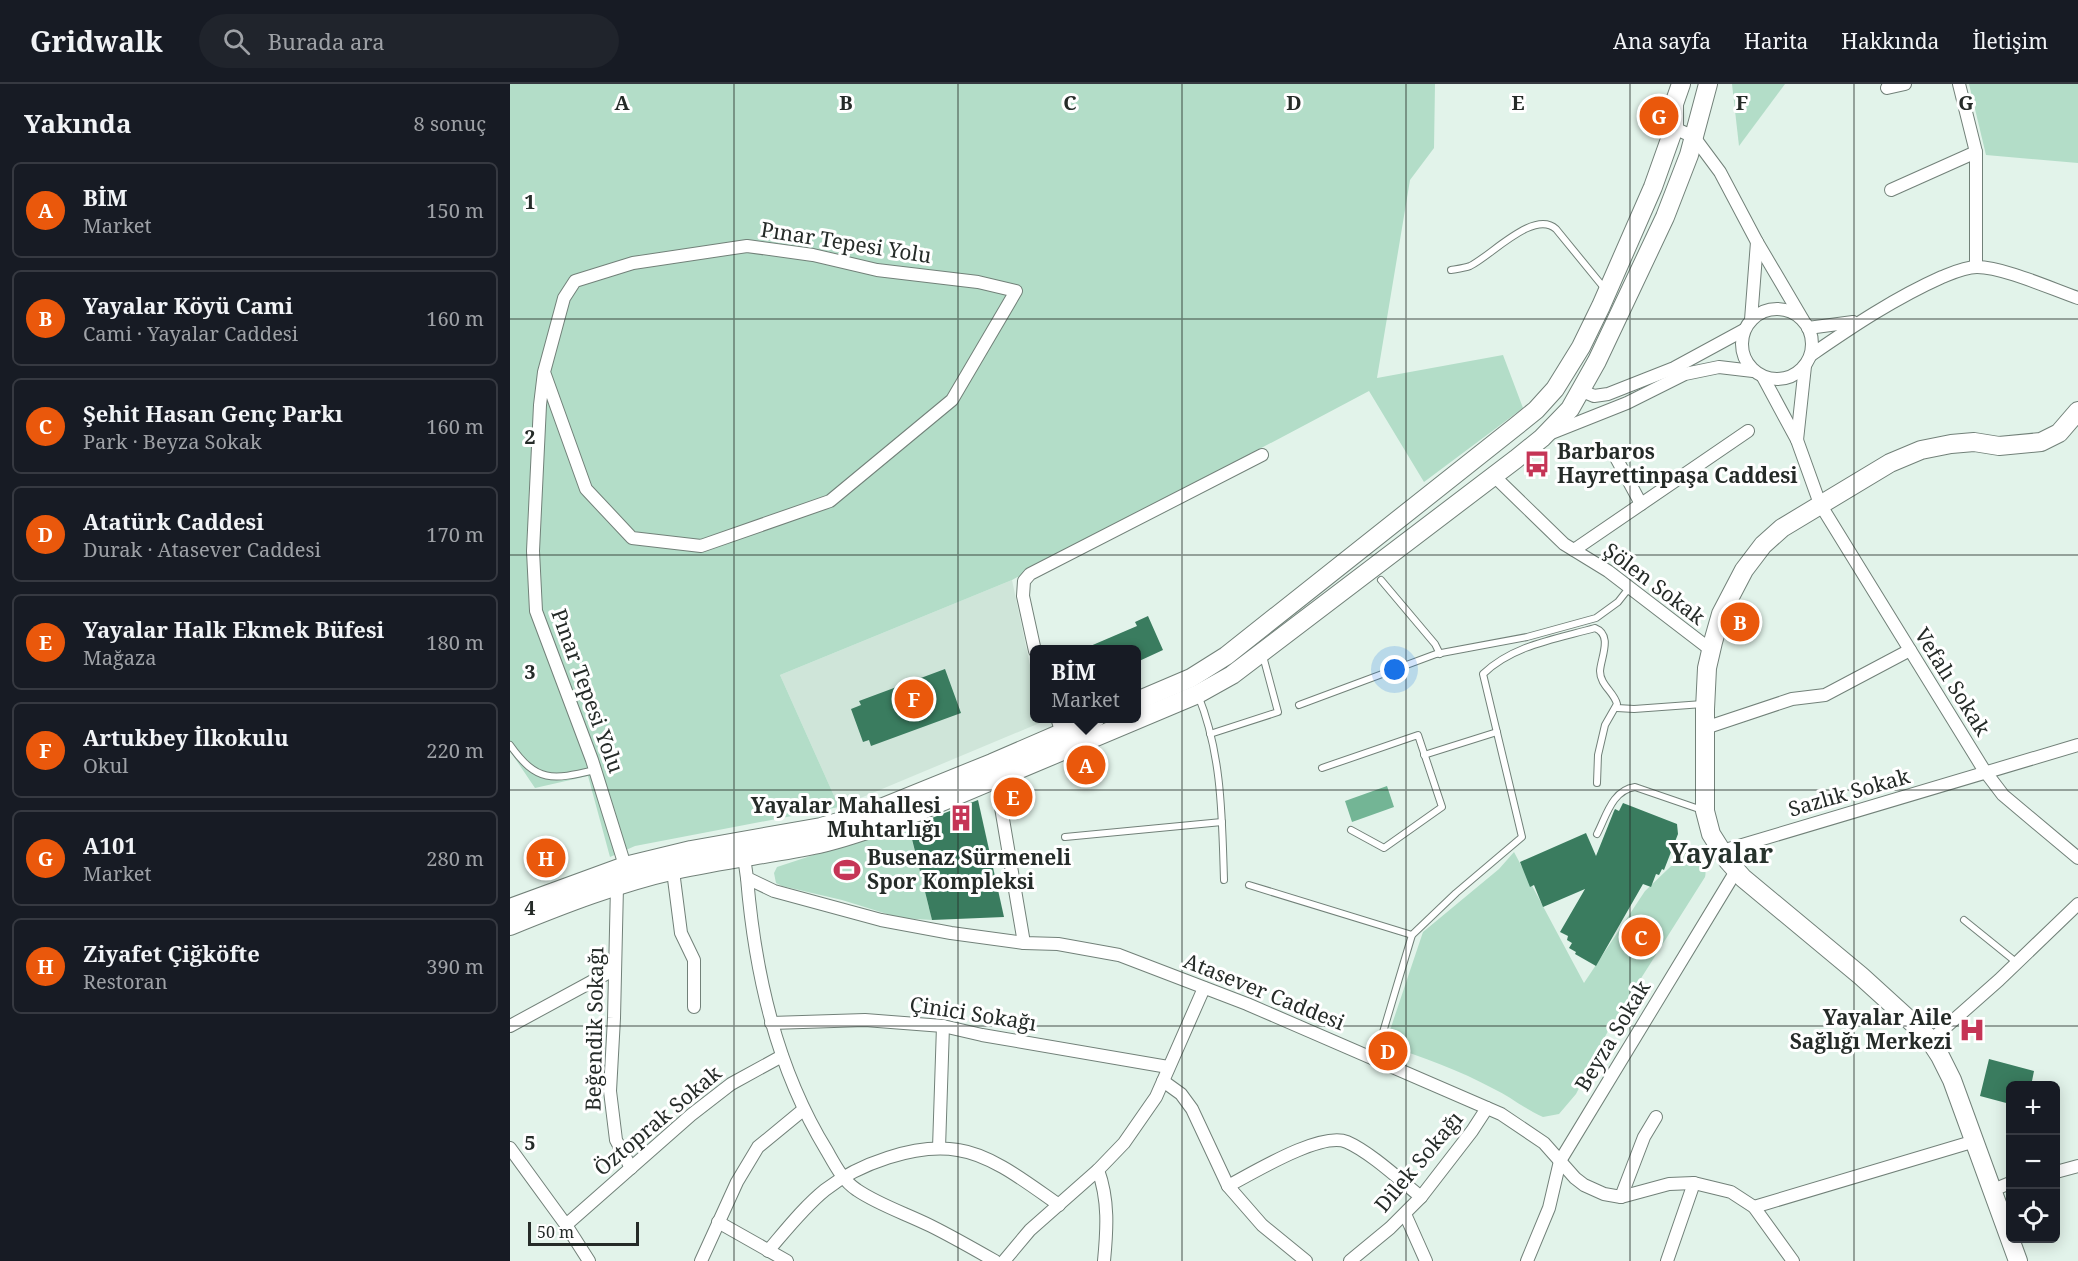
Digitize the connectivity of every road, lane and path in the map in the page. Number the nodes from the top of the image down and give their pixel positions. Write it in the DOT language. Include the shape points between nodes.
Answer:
graph roads {
  1 [pos="1681,84"];
  2 [pos="1708,84"];
  3 [pos="1905,84"];
  4 [pos="1959,84"];
  5 [pos="1887,87"];
  6 [pos="1674,128"];
  7 [pos="1694,136"];
  8 [pos="1976,152"];
  9 [pos="1891,190"];
  10 [pos="1757,242"];
  11 [pos="1976,267"];
  12 [pos="1451,270"];
  13 [pos="1606,292"];
  14 [pos="2078,298"];
  15 [pos="1860,320"];
  16 [pos="1806,324"];
  17 [pos="1747,325"];
  18 [pos="1808,360"];
  19 [pos="544,372"];
  20 [pos="1758,374"];
  21 [pos="1580,390"];
  22 [pos="2078,411"];
  23 [pos="1748,431"];
  24 [pos="1542,438"];
  25 [pos="1797,440"];
  26 [pos="1614,454"];
  27 [pos="1262,455"];
  28 [pos="1494,476"];
  29 [pos="1641,504"];
  30 [pos="1820,504"];
  31 [pos="1574,550"];
  32 [pos="1381,580"];
  33 [pos="1629,588"];
  34 [pos="1034,645"];
  35 [pos="1711,650"];
  36 [pos="1910,650"];
  37 [pos="1262,653"];
  38 [pos="1440,654"];
  39 [pos="1195,686"];
  40 [pos="1141,700"];
  41 [pos="1706,704"];
  42 [pos="1299,705"];
  43 [pos="1617,708"];
  44 [pos="1141,709"];
  45 [pos="1108,723"];
  46 [pos="1059,726"];
  47 [pos="1706,728"];
  48 [pos="1497,732"];
  49 [pos="1210,734"];
  50 [pos="510,745"];
  51 [pos="2078,745"];
  52 [pos="1424,755"];
  53 [pos="1322,768"];
  54 [pos="595,770"];
  55 [pos="994,771"];
  56 [pos="1986,773"];
  57 [pos="1597,783"];
  58 [pos="1705,811"];
  59 [pos="1222,822"];
  60 [pos="1351,831"];
  61 [pos="1597,834"];
  62 [pos="1065,837"];
  63 [pos="1722,851"];
  64 [pos="2077,856"];
  65 [pos="744,857"];
  66 [pos="673,871"];
  67 [pos="1736,871"];
  68 [pos="624,878"];
  69 [pos="747,878"];
  70 [pos="1224,880"];
  71 [pos="1249,885"];
  72 [pos="2078,904"];
  73 [pos="510,908"];
  74 [pos="1964,920"];
  75 [pos="510,926"];
  76 [pos="1412,935"];
  77 [pos="1024,943"];
  78 [pos="2016,962"];
  79 [pos="615,969"];
  80 [pos="1204,988"];
  81 [pos="694,1007"];
  82 [pos="771,1023"];
  83 [pos="510,1026"];
  84 [pos="943,1026"];
  85 [pos="1930,1041"];
  86 [pos="782,1056"];
  87 [pos="1375,1059"];
  88 [pos="1168,1067"];
  89 [pos="1164,1081"];
  90 [pos="1486,1108"];
  91 [pos="803,1110"];
  92 [pos="1656,1117"];
  93 [pos="1975,1141"];
  94 [pos="510,1148"];
  95 [pos="939,1148"];
  96 [pos="1560,1161"];
  97 [pos="515,1167"];
  98 [pos="2078,1167"];
  99 [pos="632,1168"];
  100 [pos="1098,1170"];
  101 [pos="2060,1171"];
  102 [pos="844,1178"];
  103 [pos="1694,1184"];
  104 [pos="2006,1185"];
  105 [pos="1228,1186"];
  106 [pos="1992,1190"];
  107 [pos="1421,1197"];
  108 [pos="1621,1197"];
  109 [pos="1059,1205"];
  110 [pos="1754,1207"];
  111 [pos="1405,1214"];
  112 [pos="718,1222"];
  113 [pos="566,1225"];
  114 [pos="768,1251"];
  115 [pos="590,1261"];
  116 [pos="701,1261"];
  117 [pos="787,1261"];
  118 [pos="995,1261"];
  119 [pos="1004,1261"];
  120 [pos="1104,1261"];
  121 [pos="1306,1261"];
  122 [pos="1350,1261"];
  123 [pos="1426,1261"];
  124 [pos="1527,1261"];
  125 [pos="1667,1261"];
  126 [pos="1793,1261"];
  127 [pos="2018,1261"];
  1 -- 6 [label="street" via="1674,104"];
  2 -- 7 [label="street"];
  3 -- 5 [label="street"];
  4 -- 8 [label="street"];
  6 -- 7 [label="street"];
  6 -- 13 [label="street" via="1653,187"];
  7 -- 10 [label="street" via="1720,172"];
  7 -- 21 [label="street" via="1653,247"];
  8 -- 9 [label="street"];
  8 -- 11 [label="street"];
  10 -- 16 [label="street"];
  10 -- 17 [label="street"];
  11 -- 14 [label="street" via="2001,271"];
  11 -- 15 [label="street" via="1923,286"];
  12 -- 13 [label="lane" via="1469,266 1531,225 1547,223"];
  13 -- 39 [label="street" via="1572,362 1536,410 1226,656"];
  15 -- 16 [label="street" via="1843,325"];
  15 -- 18 [label="street"];
  16 -- 17 [label="street" via="1794,313 1771,309"];
  16 -- 18 [label="street" via="1813,343"];
  17 -- 20 [label="street" via="1742,352 1746,363"];
  17 -- 21 [label="street" via="1674,368 1608,394 1594,396"];
  18 -- 20 [label="street" via="1797,374 1786,379"];
  18 -- 25 [label="street"];
  19 -- 19 [label="street, Pınar Tepesi Yolu" via="564,298 575,281 633,263 747,246 1016,291 952,400 831,501 701,546 632,538 586,489"];
  19 -- 54 [label="street, Pınar Tepesi Yolu" via="533,551 537,611"];
  20 -- 24 [label="street" via="1719,367 1684,374 1627,403"];
  20 -- 25 [label="street, Vefalı Sokak"];
  21 -- 24 [label="street" via="1570,409"];
  22 -- 30 [label="street" via="2059,433 2040,442 2000,446 1974,442 1921,450 1890,463"];
  23 -- 29 [label="street, Şölen Sokak"];
  24 -- 28 [label="street"];
  25 -- 30 [label="street, Vefalı Sokak"];
  26 -- 29 [label="street"];
  27 -- 34 [label="street" via="1030,574 1024,581 1023,596"];
  28 -- 31 [label="street, Şölen Sokak"];
  28 -- 37 [label="street"];
  29 -- 31 [label="street, Şölen Sokak"];
  30 -- 35 [label="street" via="1782,528 1750,562 1721,614"];
  30 -- 36 [label="street, Vefalı Sokak"];
  31 -- 33 [label="street, Şölen Sokak"];
  32 -- 38 [label="lane" via="1436,644"];
  33 -- 35 [label="street, Şölen Sokak"];
  33 -- 38 [label="lane" via="1596,618"];
  35 -- 41 [label="street"];
  36 -- 47 [label="street" via="1825,695 1792,699"];
  36 -- 56 [label="street, Vefalı Sokak"];
  37 -- 39 [label="street" via="1214,687"];
  37 -- 49 [label="lane" via="1278,712"];
  38 -- 42 [label="lane"];
  39 -- 40 [label="street"];
  39 -- 44 [label="street"];
  39 -- 49 [label="lane"];
  41 -- 43 [label="lane"];
  41 -- 47 [label="street"];
  43 -- 48 [label="lane" via="1601,678 1605,637 1595,628 1517,650 1483,674"];
  43 -- 57 [label="lane" via="1605,725"];
  45 -- 55 [label="street"];
  46 -- 55 [label="street"];
  47 -- 58 [label="street"];
  48 -- 52 [label="lane"];
  48 -- 76 [label="lane" via="1522,837"];
  49 -- 59 [label="lane" via="1220,782"];
  50 -- 54 [label="lane" via="522,762 538,774 562,778"];
  51 -- 56 [label="street, Sazlık Sokak"];
  52 -- 53 [label="lane" via="1418,735"];
  52 -- 60 [label="lane" via="1442,807 1384,848"];
  54 -- 68 [label="street, Pınar Tepesi Yolu"];
  55 -- 65 [label="street" via="920,811 818,844"];
  55 -- 68 [label="street" via="821,827 691,850"];
  55 -- 77 [label="street"];
  56 -- 63 [label="street, Sazlık Sokak"];
  56 -- 64 [label="street, Vefalı Sokak" via="2003,795"];
  58 -- 61 [label="lane" via="1628,788 1615,798"];
  58 -- 63 [label="street"];
  59 -- 62 [label="lane"];
  59 -- 70 [label="lane"];
  63 -- 67 [label="street"];
  65 -- 66 [label="street"];
  65 -- 69 [label="street"];
  66 -- 68 [label="street"];
  66 -- 81 [label="street" via="681,933 694,960"];
  67 -- 85 [label="street"];
  67 -- 96 [label="street, Beyza Sokak"];
  68 -- 73 [label="street" via="586,879"];
  68 -- 75 [label="street"];
  68 -- 79 [label="street, Beğendik Sokağı"];
  69 -- 77 [label="street, Atasever Caddesi" via="774,891 881,920"];
  69 -- 82 [label="street" via="755,953"];
  71 -- 76 [label="lane"];
  72 -- 78 [label="street"];
  74 -- 78 [label="lane"];
  76 -- 87 [label="lane"];
  77 -- 80 [label="street, Atasever Caddesi" via="1058,944 1119,955"];
  78 -- 85 [label="street"];
  79 -- 83 [label="street"];
  79 -- 99 [label="street, Beğendik Sokağı" via="610,1091 616,1140"];
  80 -- 87 [label="street, Atasever Caddesi"];
  80 -- 88 [label="street"];
  82 -- 84 [label="street, Çinici Sokağı" via="866,1020"];
  82 -- 86 [label="street"];
  84 -- 88 [label="street, Çinici Sokağı"];
  84 -- 95 [label="street"];
  85 -- 93 [label="street" via="1952,1080"];
  86 -- 91 [label="street"];
  86 -- 99 [label="street, Öztoprak Sokak" via="731,1084"];
  87 -- 90 [label="street, Atasever Caddesi"];
  88 -- 89 [label="street"];
  89 -- 100 [label="street" via="1124,1143"];
  89 -- 105 [label="street" via="1192,1109"];
  90 -- 96 [label="street, Atasever Caddesi" via="1522,1126"];
  90 -- 107 [label="street, Dilek Sokağı"];
  91 -- 102 [label="street"];
  91 -- 112 [label="street" via="758,1146"];
  92 -- 108 [label="street"];
  93 -- 106 [label="street"];
  93 -- 110 [label="street"];
  94 -- 97 [label="street"];
  95 -- 102 [label="street" via="880,1160"];
  95 -- 109 [label="street" via="960,1150 994,1163"];
  96 -- 108 [label="street, Atasever Caddesi" via="1584,1185"];
  96 -- 124 [label="street, Beyza Sokak" via="1549,1208"];
  97 -- 113 [label="street"];
  98 -- 101 [label="street"];
  99 -- 113 [label="street, Öztoprak Sokak"];
  100 -- 109 [label="street"];
  100 -- 120 [label="street" via="1105,1190"];
  102 -- 114 [label="street" via="826,1189"];
  102 -- 118 [label="street" via="857,1190"];
  103 -- 108 [label="street" via="1669,1184"];
  103 -- 110 [label="street" via="1731,1192"];
  103 -- 125 [label="street"];
  104 -- 106 [label="street"];
  105 -- 107 [label="street" via="1305,1147 1337,1139 1361,1150"];
  105 -- 121 [label="street" via="1262,1225"];
  106 -- 127 [label="street"];
  107 -- 111 [label="street, Dilek Sokağı"];
  109 -- 119 [label="street" via="1030,1230"];
  110 -- 126 [label="street"];
  111 -- 122 [label="street, Dilek Sokağı"];
  111 -- 123 [label="street"];
  112 -- 114 [label="street"];
  112 -- 116 [label="street"];
  113 -- 115 [label="street"];
  114 -- 117 [label="street"];
}
